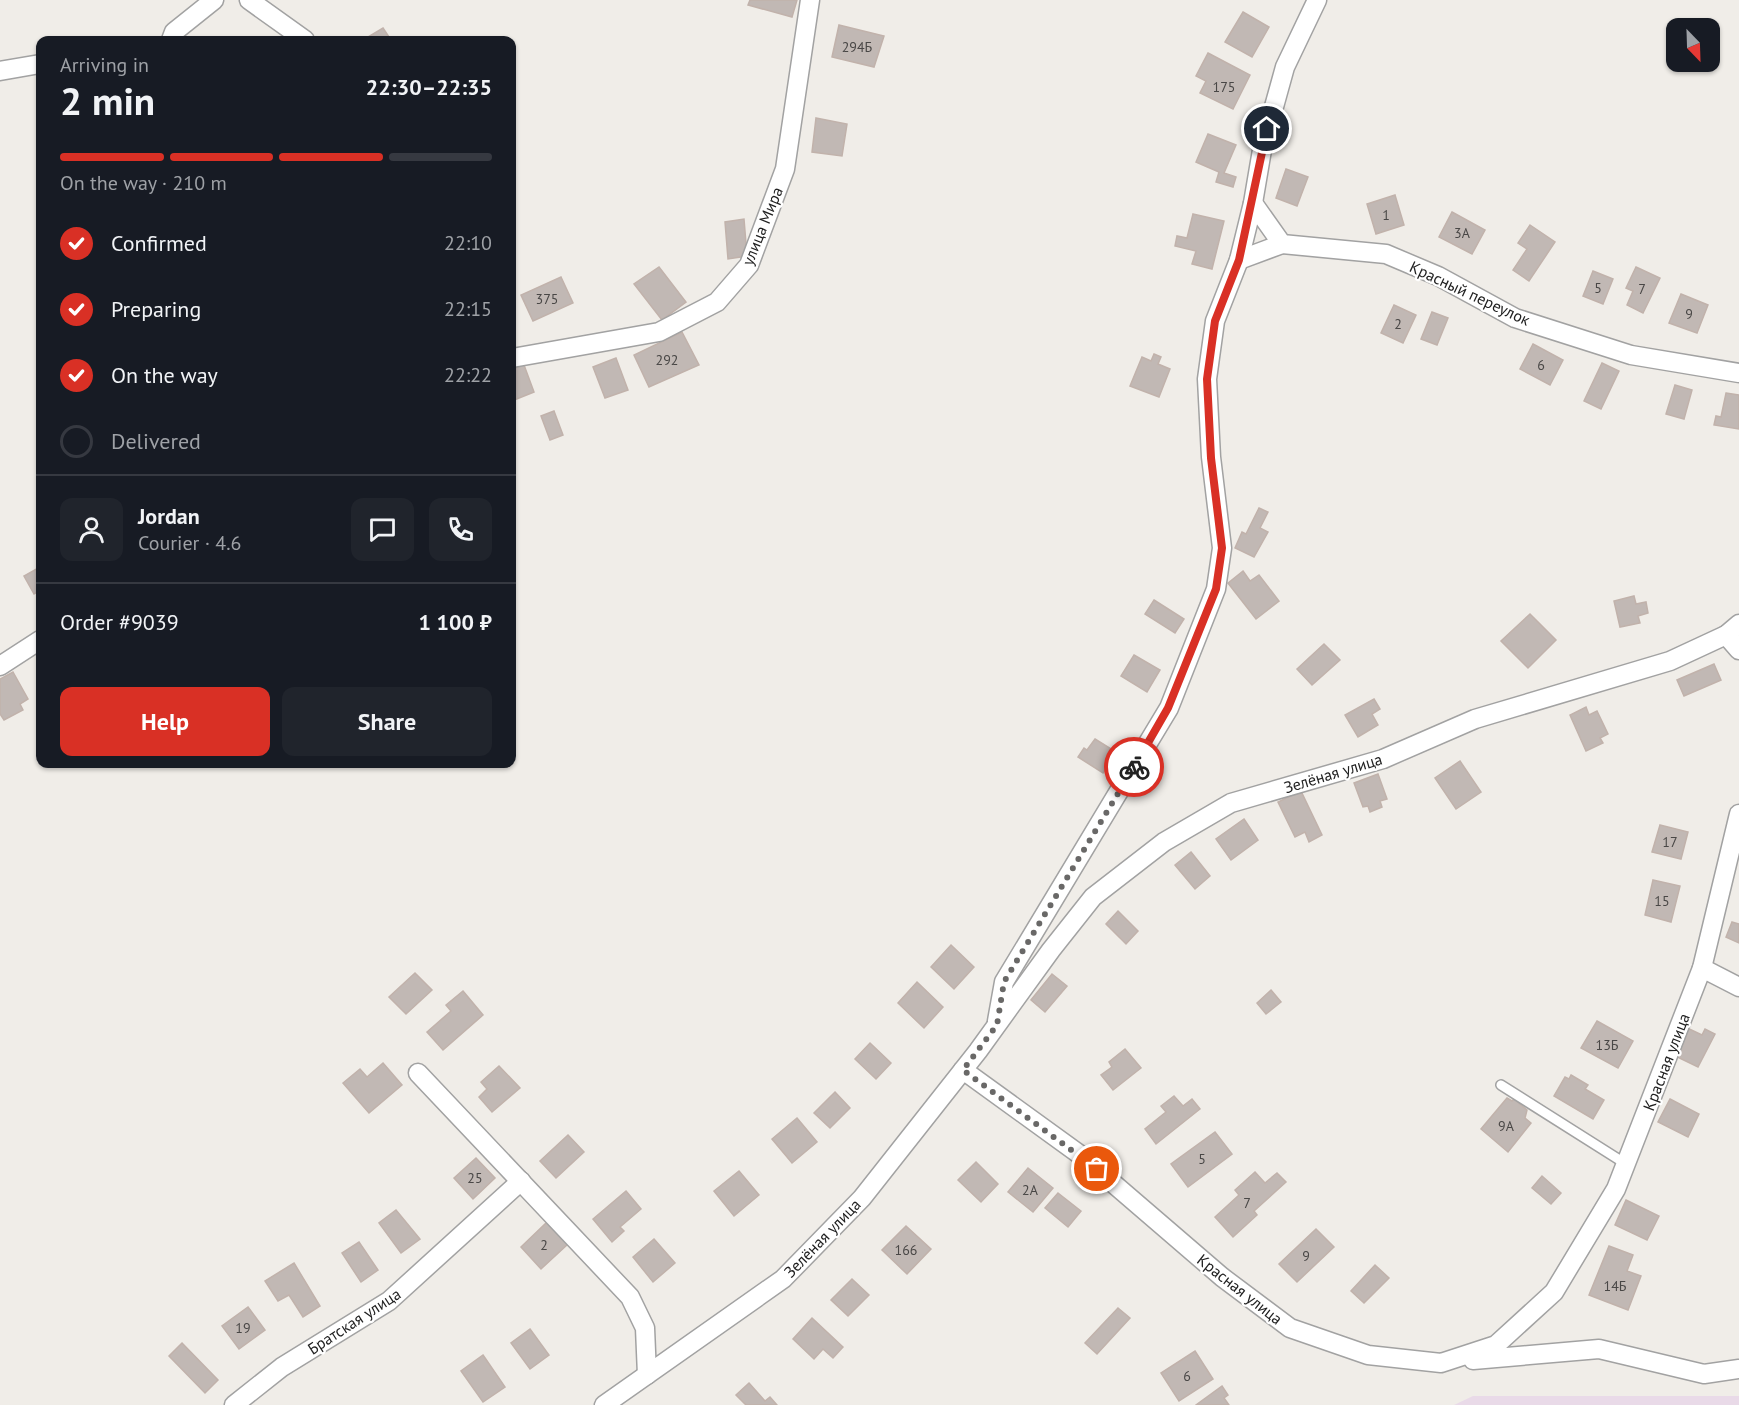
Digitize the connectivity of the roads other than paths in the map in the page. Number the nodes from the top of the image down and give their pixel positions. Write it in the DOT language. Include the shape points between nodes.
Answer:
graph roads {
  1 [pos="214,0"];
  2 [pos="249,0"];
  3 [pos="810,0"];
  4 [pos="1317,0"];
  5 [pos="172,36"];
  6 [pos="299,36"];
  7 [pos="36,65"];
  8 [pos="0,71"];
  9 [pos="1253,203"];
  10 [pos="1282,244"];
  11 [pos="1239,260"];
  12 [pos="516,357"];
  13 [pos="1739,373"];
  14 [pos="1733,629"];
  15 [pos="36,643"];
  16 [pos="1739,650"];
  17 [pos="0,666"];
  18 [pos="1739,814"];
  19 [pos="1702,968"];
  20 [pos="1739,987"];
  21 [pos="997,1025"];
  22 [pos="963,1070"];
  23 [pos="418,1073"];
  24 [pos="1501,1086"];
  25 [pos="1626,1164"];
  26 [pos="521,1181"];
  27 [pos="1441,1363"];
  28 [pos="1739,1368"];
  29 [pos="647,1375"];
  30 [pos="234,1405"];
  31 [pos="604,1405"];
  1 -- 5 [label="street"];
  2 -- 6 [label="street"];
  3 -- 12 [label="street, улица Мира" via="784,169 749,265 717,302 659,332"];
  4 -- 9 [label="street" via="1285,67 1262,150"];
  7 -- 8 [label="street"];
  9 -- 10 [label="street"];
  9 -- 11 [label="street"];
  10 -- 11 [label="street"];
  10 -- 13 [label="street, Красный переулок" via="1386,254 1438,276 1515,318 1632,355"];
  11 -- 21 [label="street, Зелёная улица" via="1215,321 1207,379 1211,458 1222,548 1216,589 1168,708 1004,982"];
  14 -- 16 [label="street"];
  14 -- 21 [label="street, Зелёная улица" via="1670,661 1476,719 1383,759 1232,803 1164,842 1093,897"];
  15 -- 17 [label="street"];
  18 -- 19 [label="street, Красная улица"];
  19 -- 20 [label="street"];
  19 -- 25 [label="street, Красная улица"];
  21 -- 22 [label="street, Зелёная улица"];
  22 -- 27 [label="street, Красная улица" via="1079,1154 1222,1277 1290,1328 1368,1355"];
  22 -- 29 [label="street, Зелёная улица" via="862,1198 783,1279"];
  23 -- 26 [label="street"];
  24 -- 25 [label="lane"];
  25 -- 27 [label="street, Красная улица" via="1616,1189 1554,1292 1496,1345"];
  26 -- 29 [label="street" via="630,1297 645,1328"];
  26 -- 30 [label="street, Братская улица" via="389,1301 282,1367"];
  27 -- 28 [label="street" via="1599,1349 1704,1374"];
  29 -- 31 [label="street, Зелёная улица"];
}
